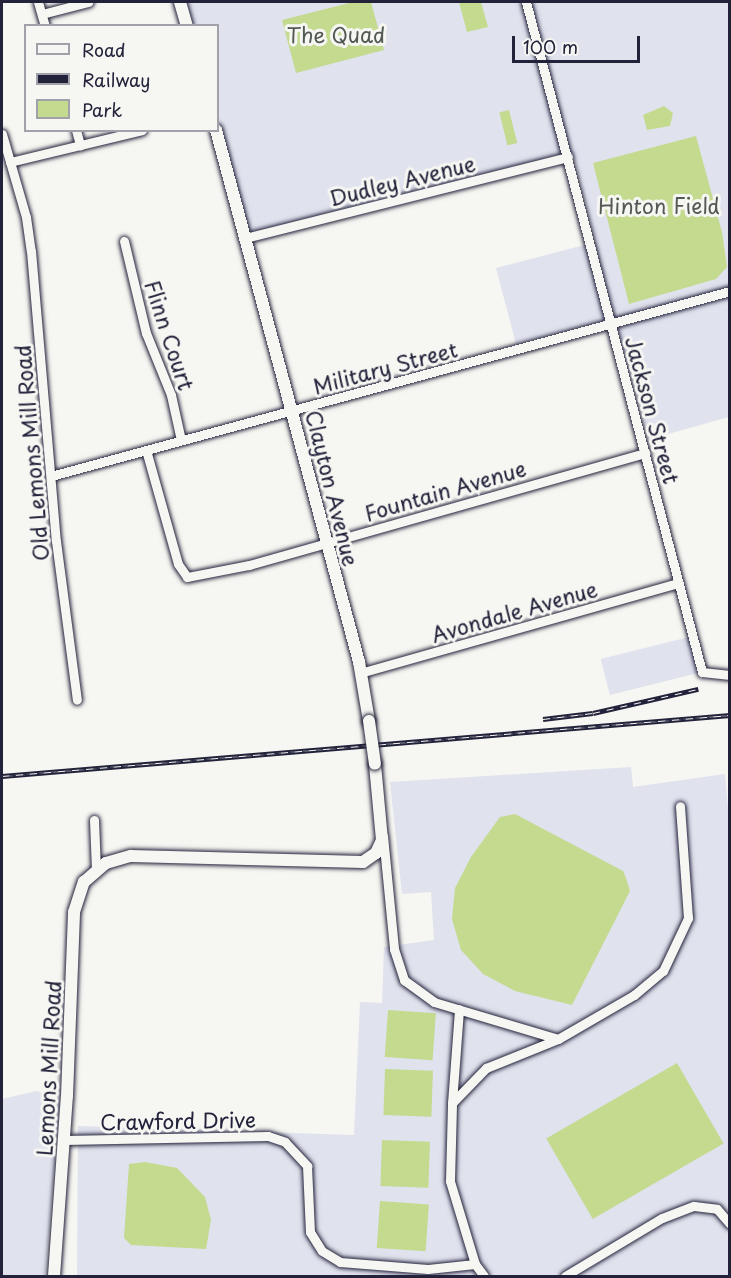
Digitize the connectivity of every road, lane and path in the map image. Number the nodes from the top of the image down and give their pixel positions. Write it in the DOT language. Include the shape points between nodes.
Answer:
graph roads {
  1 [pos="38,2"];
  2 [pos="88,2"];
  3 [pos="180,2"];
  4 [pos="526,2"];
  5 [pos="42,14"];
  6 [pos="44,24"];
  7 [pos="186,24"];
  8 [pos="77,132"];
  9 [pos="133,132"];
  10 [pos="217,132"];
  11 [pos="2,134"];
  12 [pos="80,144"];
  13 [pos="568,157"];
  14 [pos="10,162"];
  15 [pos="245,238"];
  16 [pos="124,241"];
  17 [pos="729,291"];
  18 [pos="612,324"];
  19 [pos="293,411"];
  20 [pos="181,440"];
  21 [pos="146,450"];
  22 [pos="645,453"];
  23 [pos="51,476"];
  24 [pos="326,542"];
  25 [pos="678,583"];
  26 [pos="360,673"];
  27 [pos="729,675"];
  28 [pos="77,700"];
  29 [pos="680,806"];
  30 [pos="94,820"];
  31 [pos="382,836"];
  32 [pos="96,870"];
  33 [pos="459,1009"];
  34 [pos="558,1040"];
  35 [pos="452,1103"];
  36 [pos="64,1140"];
  37 [pos="729,1224"];
  38 [pos="475,1264"];
  39 [pos="54,1276"];
  40 [pos="484,1276"];
  41 [pos="565,1276"];
  1 -- 5 [label="street"];
  2 -- 5 [label="street"];
  3 -- 7 [label="street"];
  4 -- 13 [label="street, Jackson Street"];
  5 -- 6 [label="street"];
  8 -- 12 [label="street"];
  9 -- 12 [label="street"];
  10 -- 15 [label="street, Clayton Avenue"];
  11 -- 14 [label="street, Old Lemons Mill Road"];
  12 -- 14 [label="street"];
  13 -- 15 [label="street, Dudley Avenue"];
  13 -- 18 [label="street, Jackson Street"];
  14 -- 23 [label="street, Old Lemons Mill Road" via="32,251"];
  15 -- 19 [label="street, Clayton Avenue"];
  16 -- 20 [label="street, Flinn Court" via="146,333 171,395"];
  17 -- 18 [label="street, Military Street"];
  18 -- 19 [label="street, Military Street"];
  18 -- 22 [label="street, Jackson Street"];
  19 -- 20 [label="street, Military Street"];
  19 -- 24 [label="street, Clayton Avenue"];
  20 -- 21 [label="street, Military Street"];
  21 -- 23 [label="street, Military Street"];
  21 -- 24 [label="street, Fountain Avenue" via="184,576 249,565"];
  22 -- 24 [label="street, Fountain Avenue"];
  22 -- 25 [label="street, Jackson Street"];
  23 -- 28 [label="street, Old Lemons Mill Road"];
  24 -- 26 [label="street, Clayton Avenue"];
  25 -- 26 [label="street, Avondale Avenue"];
  25 -- 27 [label="street, Jackson Street" via="702,672"];
  26 -- 31 [label="street, Clayton Avenue, bridge"];
  29 -- 34 [label="street" via="688,918 663,971 634,995"];
  30 -- 32 [label="street"];
  31 -- 32 [label="street" via="380,849 363,862 131,856"];
  31 -- 33 [label="street" via="398,970 412,989 434,1002"];
  32 -- 36 [label="street, Lemons Mill Road" via="81,888 74,912"];
  33 -- 34 [label="street"];
  33 -- 35 [label="street"];
  34 -- 35 [label="street" via="486,1068"];
  35 -- 38 [label="street" via="450,1180"];
  36 -- 38 [label="street, Crawford Drive" via="268,1136 285,1142 307,1166 310,1232 322,1251 331,1257 368,1266 428,1269"];
  36 -- 39 [label="street, Lemons Mill Road"];
  37 -- 41 [label="street" via="717,1209 694,1206 662,1218"];
  38 -- 40 [label="street"];
}
